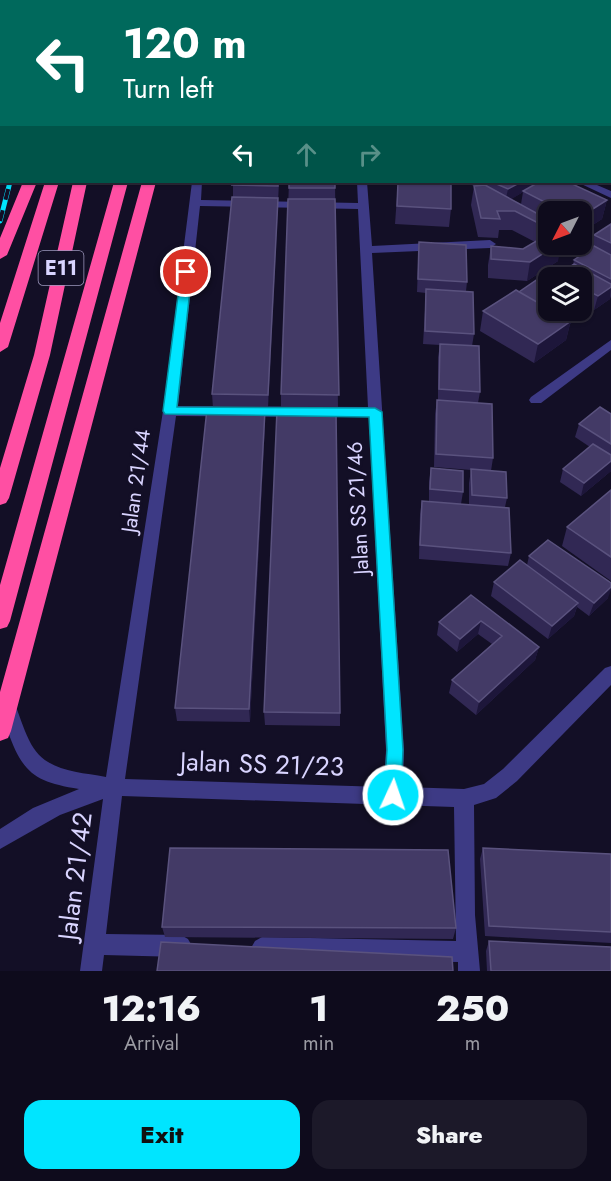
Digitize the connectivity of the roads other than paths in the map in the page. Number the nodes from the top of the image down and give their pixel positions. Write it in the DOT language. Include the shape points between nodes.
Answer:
graph roads {
  1 [pos="116,0"];
  2 [pos="146,0"];
  3 [pos="30,183"];
  4 [pos="52,183"];
  5 [pos="80,183"];
  6 [pos="121,183"];
  7 [pos="149,183"];
  8 [pos="197,183"];
  9 [pos="362,183"];
  10 [pos="584,183"];
  11 [pos="611,195"];
  12 [pos="195,202"];
  13 [pos="363,206"];
  14 [pos="490,244"];
  15 [pos="366,250"];
  16 [pos="0,255"];
  17 [pos="611,344"];
  18 [pos="0,347"];
  19 [pos="536,400"];
  20 [pos="170,411"];
  21 [pos="375,412"];
  22 [pos="0,498"];
  23 [pos="0,621"];
  24 [pos="611,674"];
  25 [pos="7,706"];
  26 [pos="0,731"];
  27 [pos="114,787"];
  28 [pos="393,795"];
  29 [pos="464,798"];
  30 [pos="0,840"];
  31 [pos="94,944"];
  32 [pos="199,946"];
  33 [pos="246,947"];
  34 [pos="469,962"];
  35 [pos="91,971"];
  1 -- 2 [label="street"];
  3 -- 16 [label="highway"];
  4 -- 18 [label="highway, E11"];
  5 -- 22 [label="highway, E11" via="42,355"];
  6 -- 23 [label="highway"];
  7 -- 25 [label="highway"];
  8 -- 12 [label="street, Jalan 21/44"];
  9 -- 13 [label="street, Jalan SS 21/46"];
  10 -- 11 [label="street"];
  12 -- 13 [label="street"];
  12 -- 20 [label="street, Jalan 21/44"];
  13 -- 15 [label="street, Jalan SS 21/46"];
  14 -- 15 [label="street"];
  15 -- 21 [label="street, Jalan SS 21/46"];
  17 -- 19 [label="street"];
  20 -- 21 [label="street"];
  20 -- 27 [label="street, Jalan 21/44"];
  21 -- 28 [label="street, Jalan SS 21/46" via="395,750"];
  24 -- 29 [label="street, Jalan SS 21/23" via="510,775 489,792"];
  25 -- 26 [label="highway"];
  25 -- 27 [label="street, Jalan SS 21/23" via="32,763 53,776"];
  27 -- 28 [label="street, Jalan SS 21/23"];
  27 -- 30 [label="street, Jalan SS 21/23" via="31,818"];
  27 -- 31 [label="street, Jalan 21/42"];
  28 -- 29 [label="street, Jalan SS 21/23"];
  29 -- 34 [label="street"];
  31 -- 32 [label="street"];
  31 -- 35 [label="street, Jalan 21/42"];
  33 -- 34 [label="street"];
}
